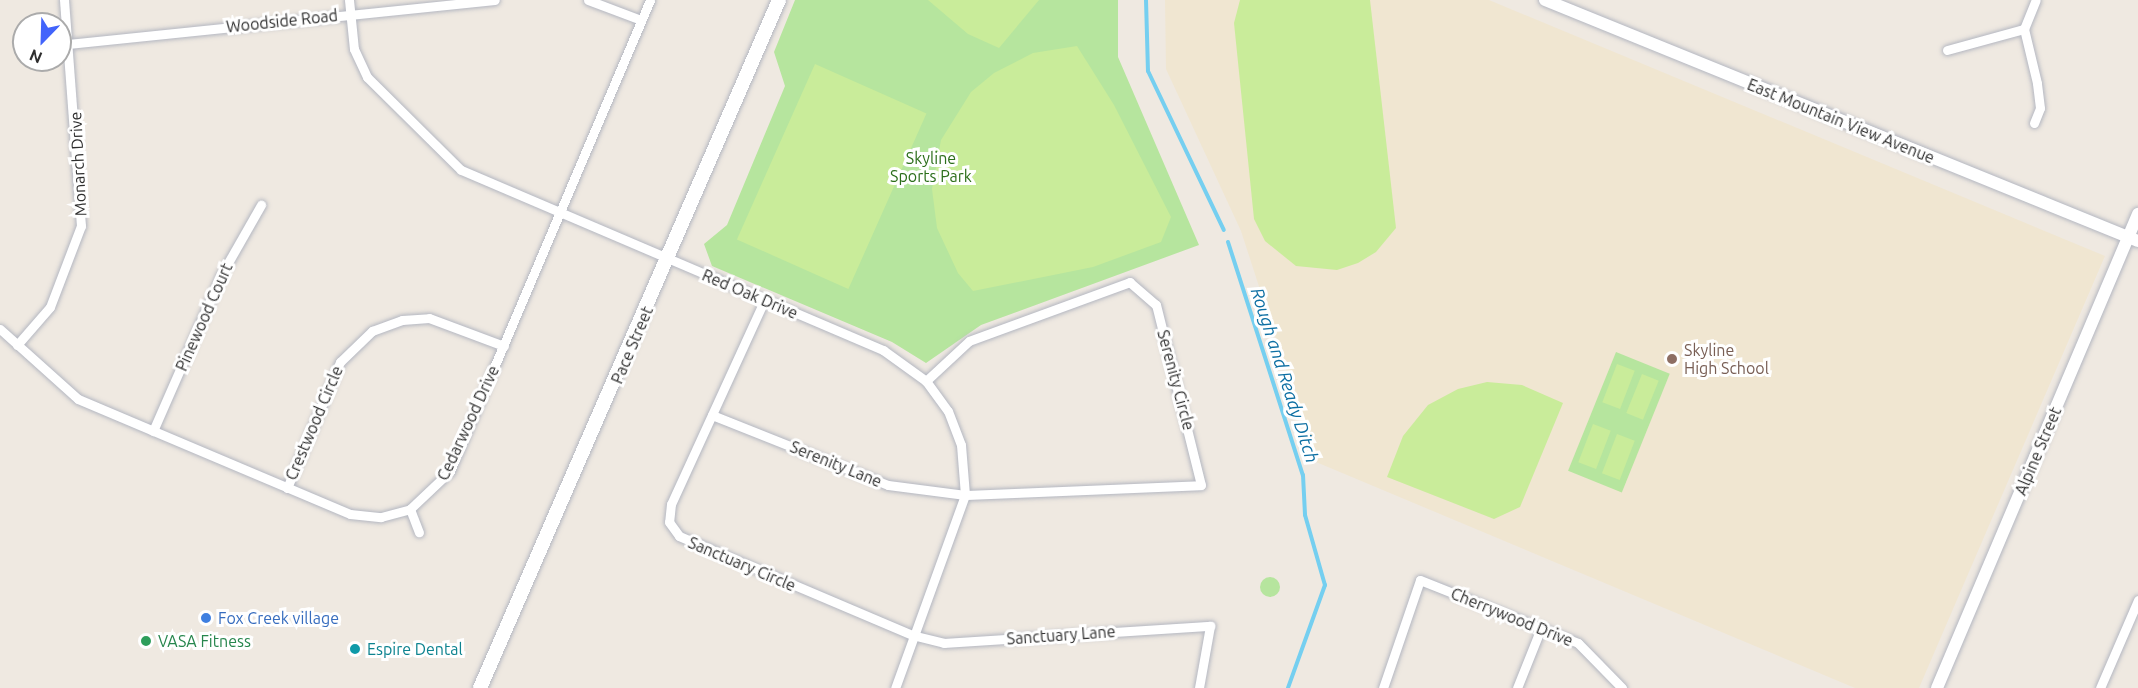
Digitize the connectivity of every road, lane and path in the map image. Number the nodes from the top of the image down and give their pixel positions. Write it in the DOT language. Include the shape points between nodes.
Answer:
graph roads {
  1 [pos="349,0"];
  2 [pos="495,0"];
  3 [pos="588,0"];
  4 [pos="650,0"];
  5 [pos="779,0"];
  6 [pos="1545,0"];
  7 [pos="2036,0"];
  8 [pos="350,14"];
  9 [pos="641,20"];
  10 [pos="2024,29"];
  11 [pos="72,44"];
  12 [pos="1947,50"];
  13 [pos="70,72"];
  14 [pos="2034,123"];
  15 [pos="261,205"];
  16 [pos="561,214"];
  17 [pos="2138,214"];
  18 [pos="2133,239"];
  19 [pos="669,260"];
  20 [pos="764,301"];
  21 [pos="0,329"];
  22 [pos="16,345"];
  23 [pos="504,346"];
  24 [pos="926,381"];
  25 [pos="712,414"];
  26 [pos="153,431"];
  27 [pos="287,488"];
  28 [pos="964,495"];
  29 [pos="410,509"];
  30 [pos="419,532"];
  31 [pos="2138,600"];
  32 [pos="1541,628"];
  33 [pos="912,635"];
  34 [pos="480,688"];
  35 [pos="895,688"];
  36 [pos="1199,688"];
  37 [pos="1383,688"];
  38 [pos="1517,688"];
  39 [pos="1622,688"];
  40 [pos="1937,688"];
  41 [pos="2100,688"];
  1 -- 8 [label="street, Red Oak Drive"];
  2 -- 8 [label="street, Woodside Road"];
  3 -- 9 [label="street"];
  4 -- 9 [label="street, Cedarwood Drive"];
  5 -- 19 [label="main road, Pace Street"];
  6 -- 18 [label="street, East Mountain View Avenue"];
  7 -- 10 [label="street"];
  8 -- 11 [label="street, Woodside Road"];
  8 -- 16 [label="street, Red Oak Drive" via="356,54 368,77 451,163"];
  9 -- 16 [label="street, Cedarwood Drive"];
  10 -- 12 [label="street"];
  10 -- 14 [label="street" via="2040,108"];
  13 -- 22 [label="street, Monarch Drive" via="81,226 51,305"];
  15 -- 26 [label="street, Pinewood Court" via="221,275"];
  16 -- 19 [label="street, Red Oak Drive"];
  16 -- 23 [label="street, Cedarwood Drive"];
  17 -- 18 [label="street, Alpine Street"];
  18 -- 40 [label="street, Alpine Street"];
  19 -- 20 [label="street, Red Oak Drive"];
  19 -- 34 [label="main road, Pace Street"];
  20 -- 24 [label="street, Red Oak Drive" via="882,350"];
  20 -- 25 [label="street, Sanctuary Circle"];
  21 -- 22 [label="street"];
  22 -- 26 [label="street" via="65,392"];
  23 -- 27 [label="street, Crestwood Circle" via="425,318 372,331 340,362"];
  23 -- 29 [label="street, Cedarwood Drive" via="447,475"];
  24 -- 28 [label="street, Red Oak Drive" via="948,411 961,445"];
  24 -- 28 [label="street, Serenity Circle" via="969,341 1107,287 1130,282 1156,305 1201,485"];
  25 -- 28 [label="street, Serenity Lane" via="888,485"];
  25 -- 33 [label="street, Sanctuary Circle" via="671,504 669,522 679,536"];
  26 -- 27 [label="street"];
  27 -- 29 [label="street" via="357,516"];
  28 -- 33 [label="street, Red Oak Drive" via="960,520"];
  29 -- 30 [label="street"];
  31 -- 41 [label="street"];
  32 -- 37 [label="street, Cherrywood Drive" via="1420,580 1386,669"];
  32 -- 38 [label="street"];
  32 -- 39 [label="street, Cherrywood Drive" via="1584,648"];
  33 -- 35 [label="street, Red Oak Drive"];
  33 -- 36 [label="street, Sanctuary Lane" via="944,643 1210,626"];
}
